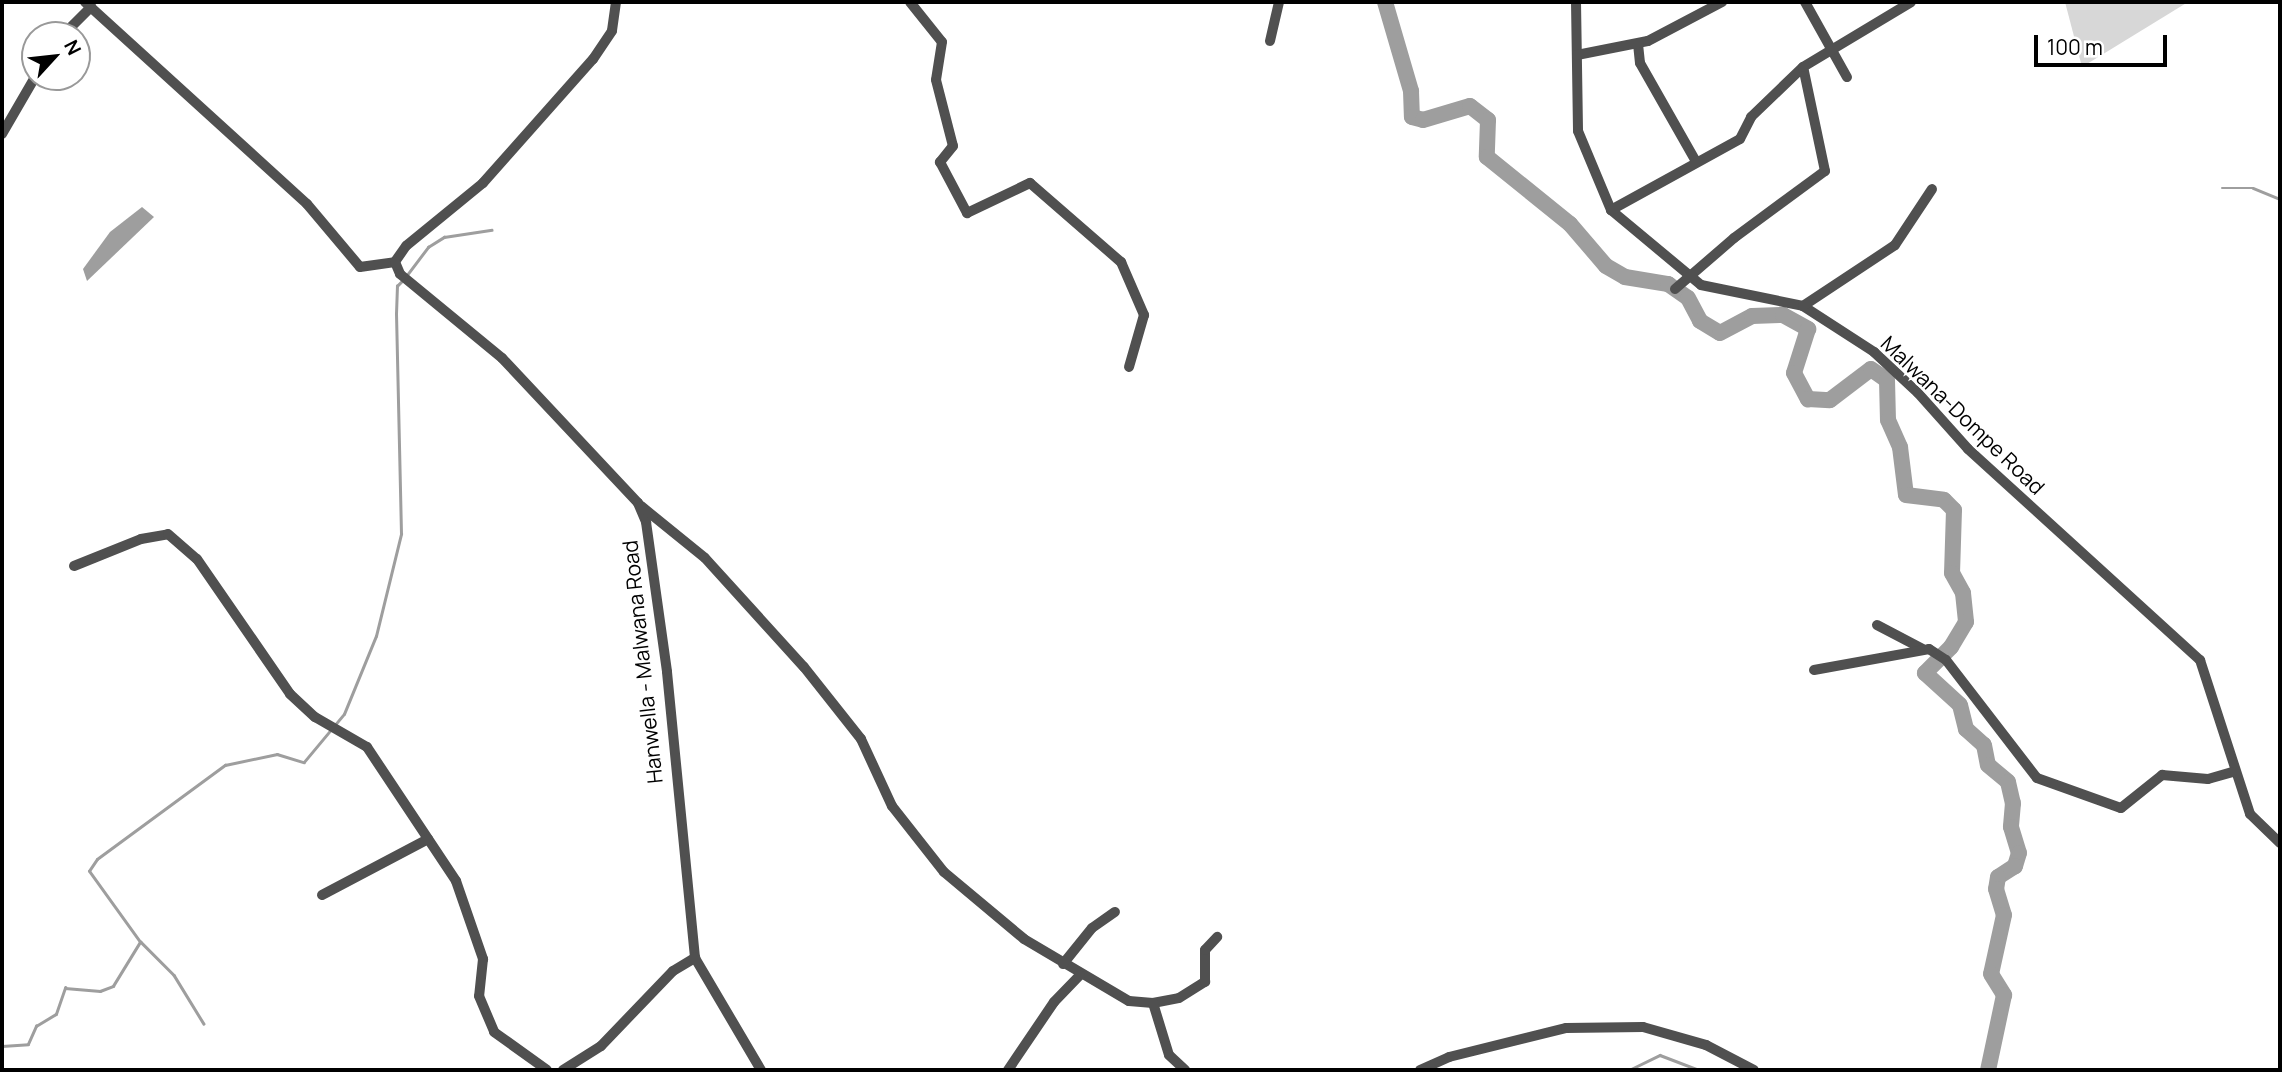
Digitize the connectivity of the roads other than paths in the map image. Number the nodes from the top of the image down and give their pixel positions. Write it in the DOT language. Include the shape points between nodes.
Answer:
graph roads {
  1 [pos="616,2"];
  2 [pos="910,2"];
  3 [pos="1279,2"];
  4 [pos="1576,2"];
  5 [pos="1722,2"];
  6 [pos="1805,2"];
  7 [pos="1911,2"];
  8 [pos="88,5"];
  9 [pos="75,21"];
  10 [pos="1270,41"];
  11 [pos="1638,44"];
  12 [pos="1830,47"];
  13 [pos="1577,55"];
  14 [pos="1803,67"];
  15 [pos="1847,77"];
  16 [pos="27,91"];
  17 [pos="2,134"];
  18 [pos="1695,160"];
  19 [pos="1932,189"];
  20 [pos="1611,211"];
  21 [pos="395,262"];
  22 [pos="1690,276"];
  23 [pos="1675,289"];
  24 [pos="1803,306"];
  25 [pos="1129,367"];
  26 [pos="638,503"];
  27 [pos="74,566"];
  28 [pos="1877,625"];
  29 [pos="1924,649"];
  30 [pos="1814,670"];
  31 [pos="2232,772"];
  32 [pos="428,839"];
  33 [pos="2280,843"];
  34 [pos="322,895"];
  35 [pos="1115,912"];
  36 [pos="1217,937"];
  37 [pos="695,958"];
  38 [pos="1063,964"];
  39 [pos="1080,975"];
  40 [pos="1153,1003"];
  41 [pos="547,1070"];
  42 [pos="563,1070"];
  43 [pos="761,1070"];
  44 [pos="1008,1070"];
  45 [pos="1185,1070"];
  46 [pos="1420,1070"];
  47 [pos="1754,1070"];
  1 -- 21 [label="street" via="612,31 593,59 483,183 406,246"];
  2 -- 25 [label="street" via="942,42 936,80 953,146 940,162 967,213 1030,183 1121,262 1144,315"];
  3 -- 10 [label="street"];
  4 -- 13 [label="street, Malwana-Dompe Road"];
  5 -- 11 [label="street"];
  6 -- 12 [label="street"];
  7 -- 12 [label="street"];
  8 -- 9 [label="street"];
  8 -- 21 [label="street" via="307,204 360,267"];
  11 -- 13 [label="street"];
  11 -- 18 [label="street" via="1640,63"];
  12 -- 14 [label="street"];
  12 -- 15 [label="street"];
  13 -- 20 [label="street, Malwana-Dompe Road" via="1578,131"];
  14 -- 18 [label="street" via="1751,117 1740,139"];
  14 -- 22 [label="street" via="1825,172"];
  16 -- 17 [label="street"];
  18 -- 20 [label="street"];
  19 -- 24 [label="street" via="1902,239"];
  20 -- 22 [label="street, Malwana-Dompe Road"];
  21 -- 26 [label="street, Hanwella - Malwana Road" via="400,274 502,358"];
  22 -- 23 [label="street"];
  22 -- 24 [label="street, Malwana-Dompe Road" via="1702,285 1751,300"];
  24 -- 31 [label="street, Malwana-Dompe Road" via="1874,352 1968,449 2200,660"];
  26 -- 37 [label="street, Hanwella - Malwana Road" via="646,522 667,672"];
  26 -- 38 [label="street" via="705,558 804,667 862,739 892,806 944,872 1024,939"];
  27 -- 32 [label="street" via="141,538 168,534 197,559 290,694 315,717 367,747"];
  28 -- 29 [label="street"];
  29 -- 30 [label="street"];
  29 -- 31 [label="street" via="1946,660 2045,783 2121,808 2162,775 2208,779"];
  31 -- 33 [label="street, Malwana-Dompe Road" via="2250,814"];
  32 -- 34 [label="street"];
  32 -- 41 [label="street" via="456,881 483,959 479,996 486,1017 494,1032"];
  35 -- 38 [label="street" via="1092,928"];
  36 -- 40 [label="street" via="1205,950 1205,982 1179,998"];
  37 -- 42 [label="street" via="673,971 601,1046"];
  37 -- 43 [label="street, Hanwella - Malwana Road"];
  38 -- 39 [label="street"];
  39 -- 40 [label="street" via="1129,1001"];
  39 -- 44 [label="street" via="1054,1002"];
  40 -- 45 [label="street" via="1170,1055"];
  46 -- 47 [label="street" via="1449,1057 1566,1028 1643,1027 1706,1045"];
}
